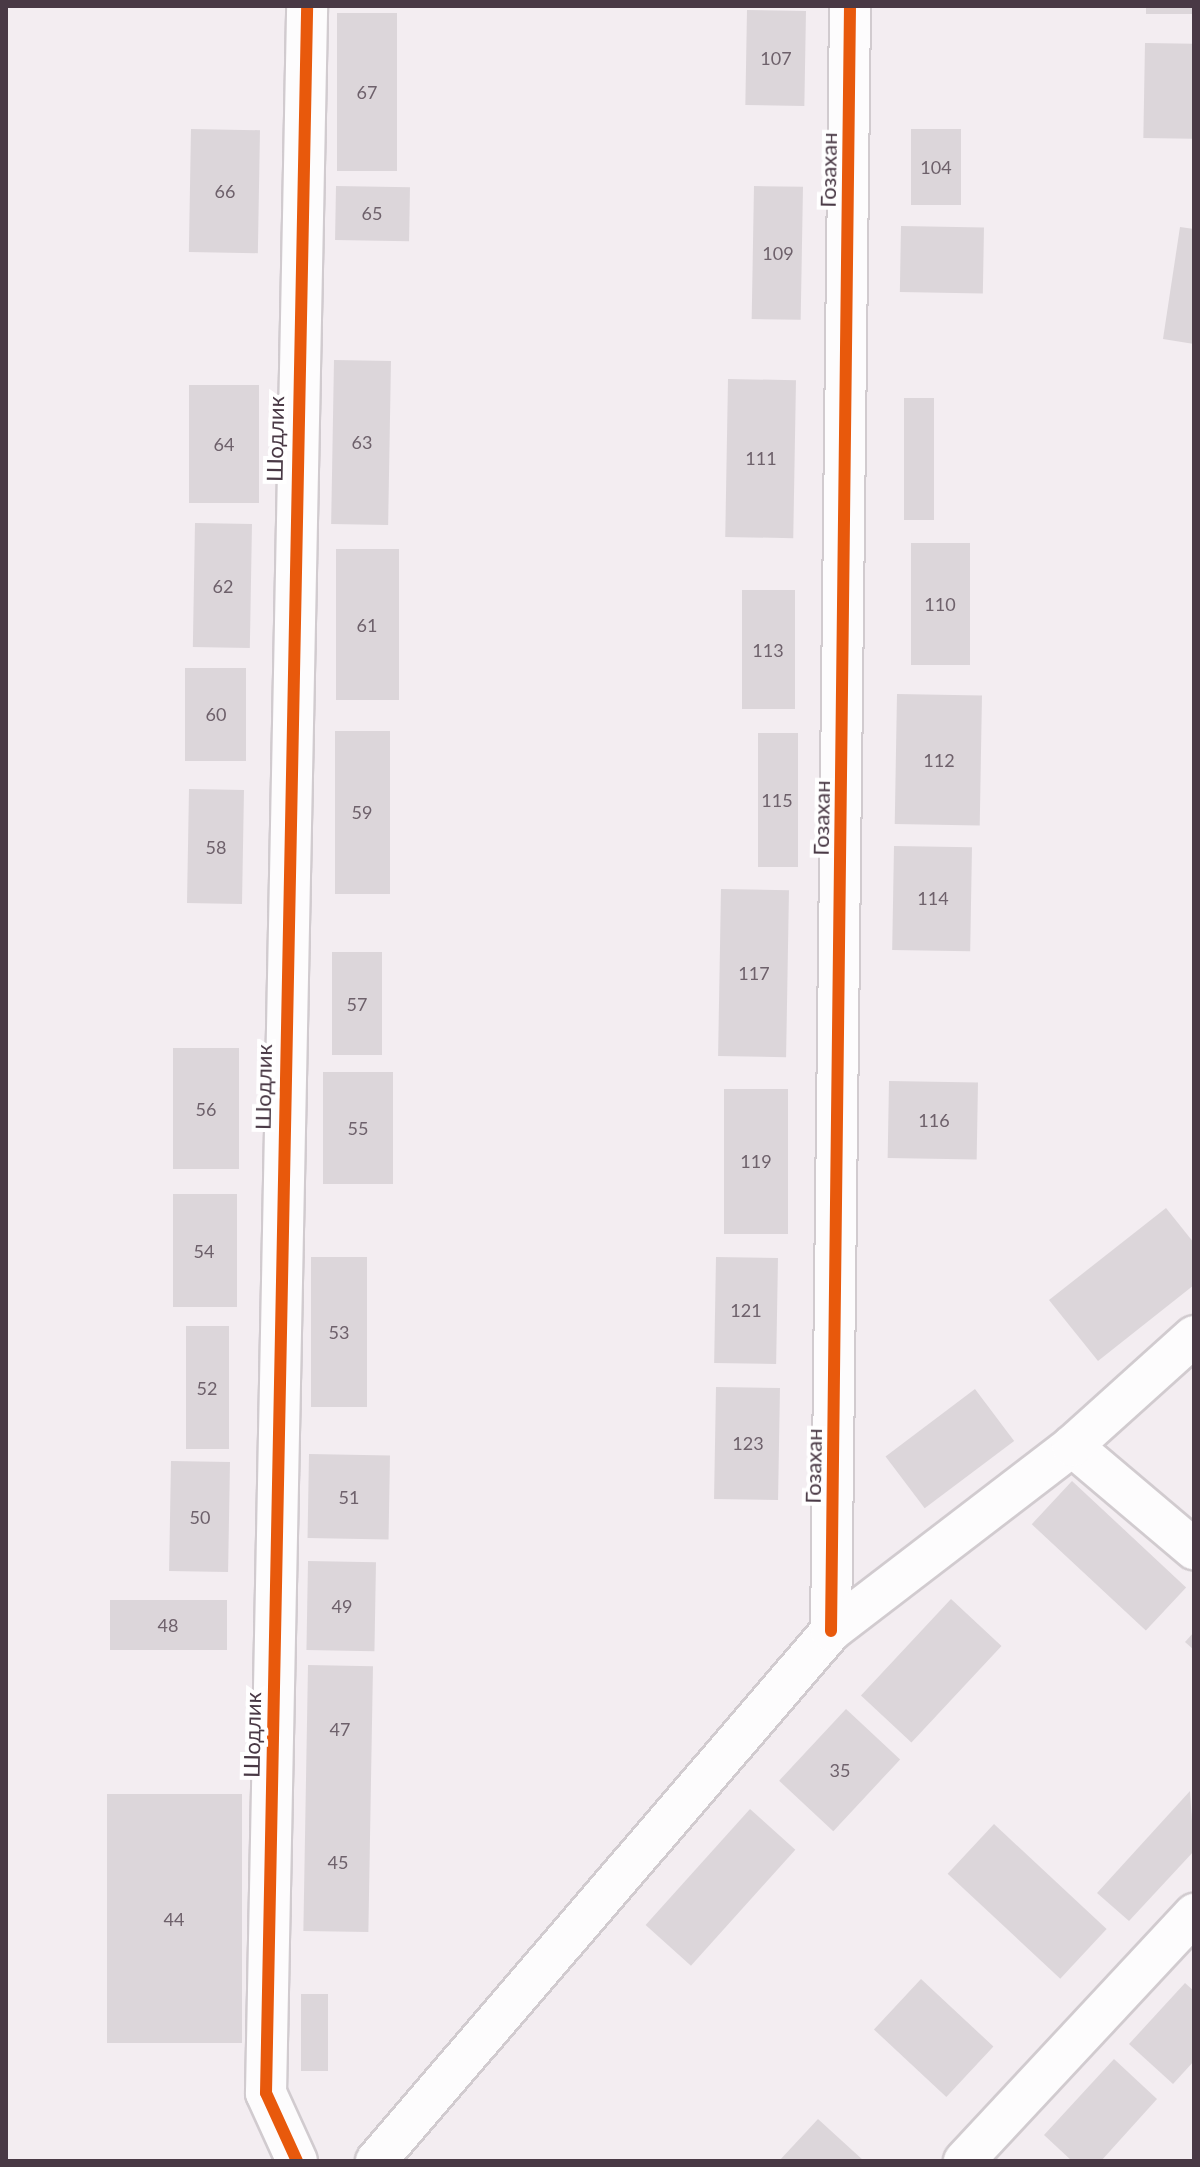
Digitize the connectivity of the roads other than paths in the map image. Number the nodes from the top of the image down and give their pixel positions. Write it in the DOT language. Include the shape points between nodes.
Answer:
graph roads {
  1 [pos="307,6"];
  2 [pos="850,6"];
  3 [pos="1194,1336"];
  4 [pos="1072,1446"];
  5 [pos="1194,1549"];
  6 [pos="831,1631"];
  7 [pos="1194,1914"];
  8 [pos="297,2161"];
  9 [pos="376,2161"];
  10 [pos="964,2161"];
  1 -- 8 [label="street, Шодлик" via="266,2093"];
  2 -- 6 [label="street, Гозахан"];
  3 -- 4 [label="street"];
  4 -- 5 [label="street"];
  4 -- 6 [label="street"];
  6 -- 9 [label="street"];
  7 -- 10 [label="street"];
}
